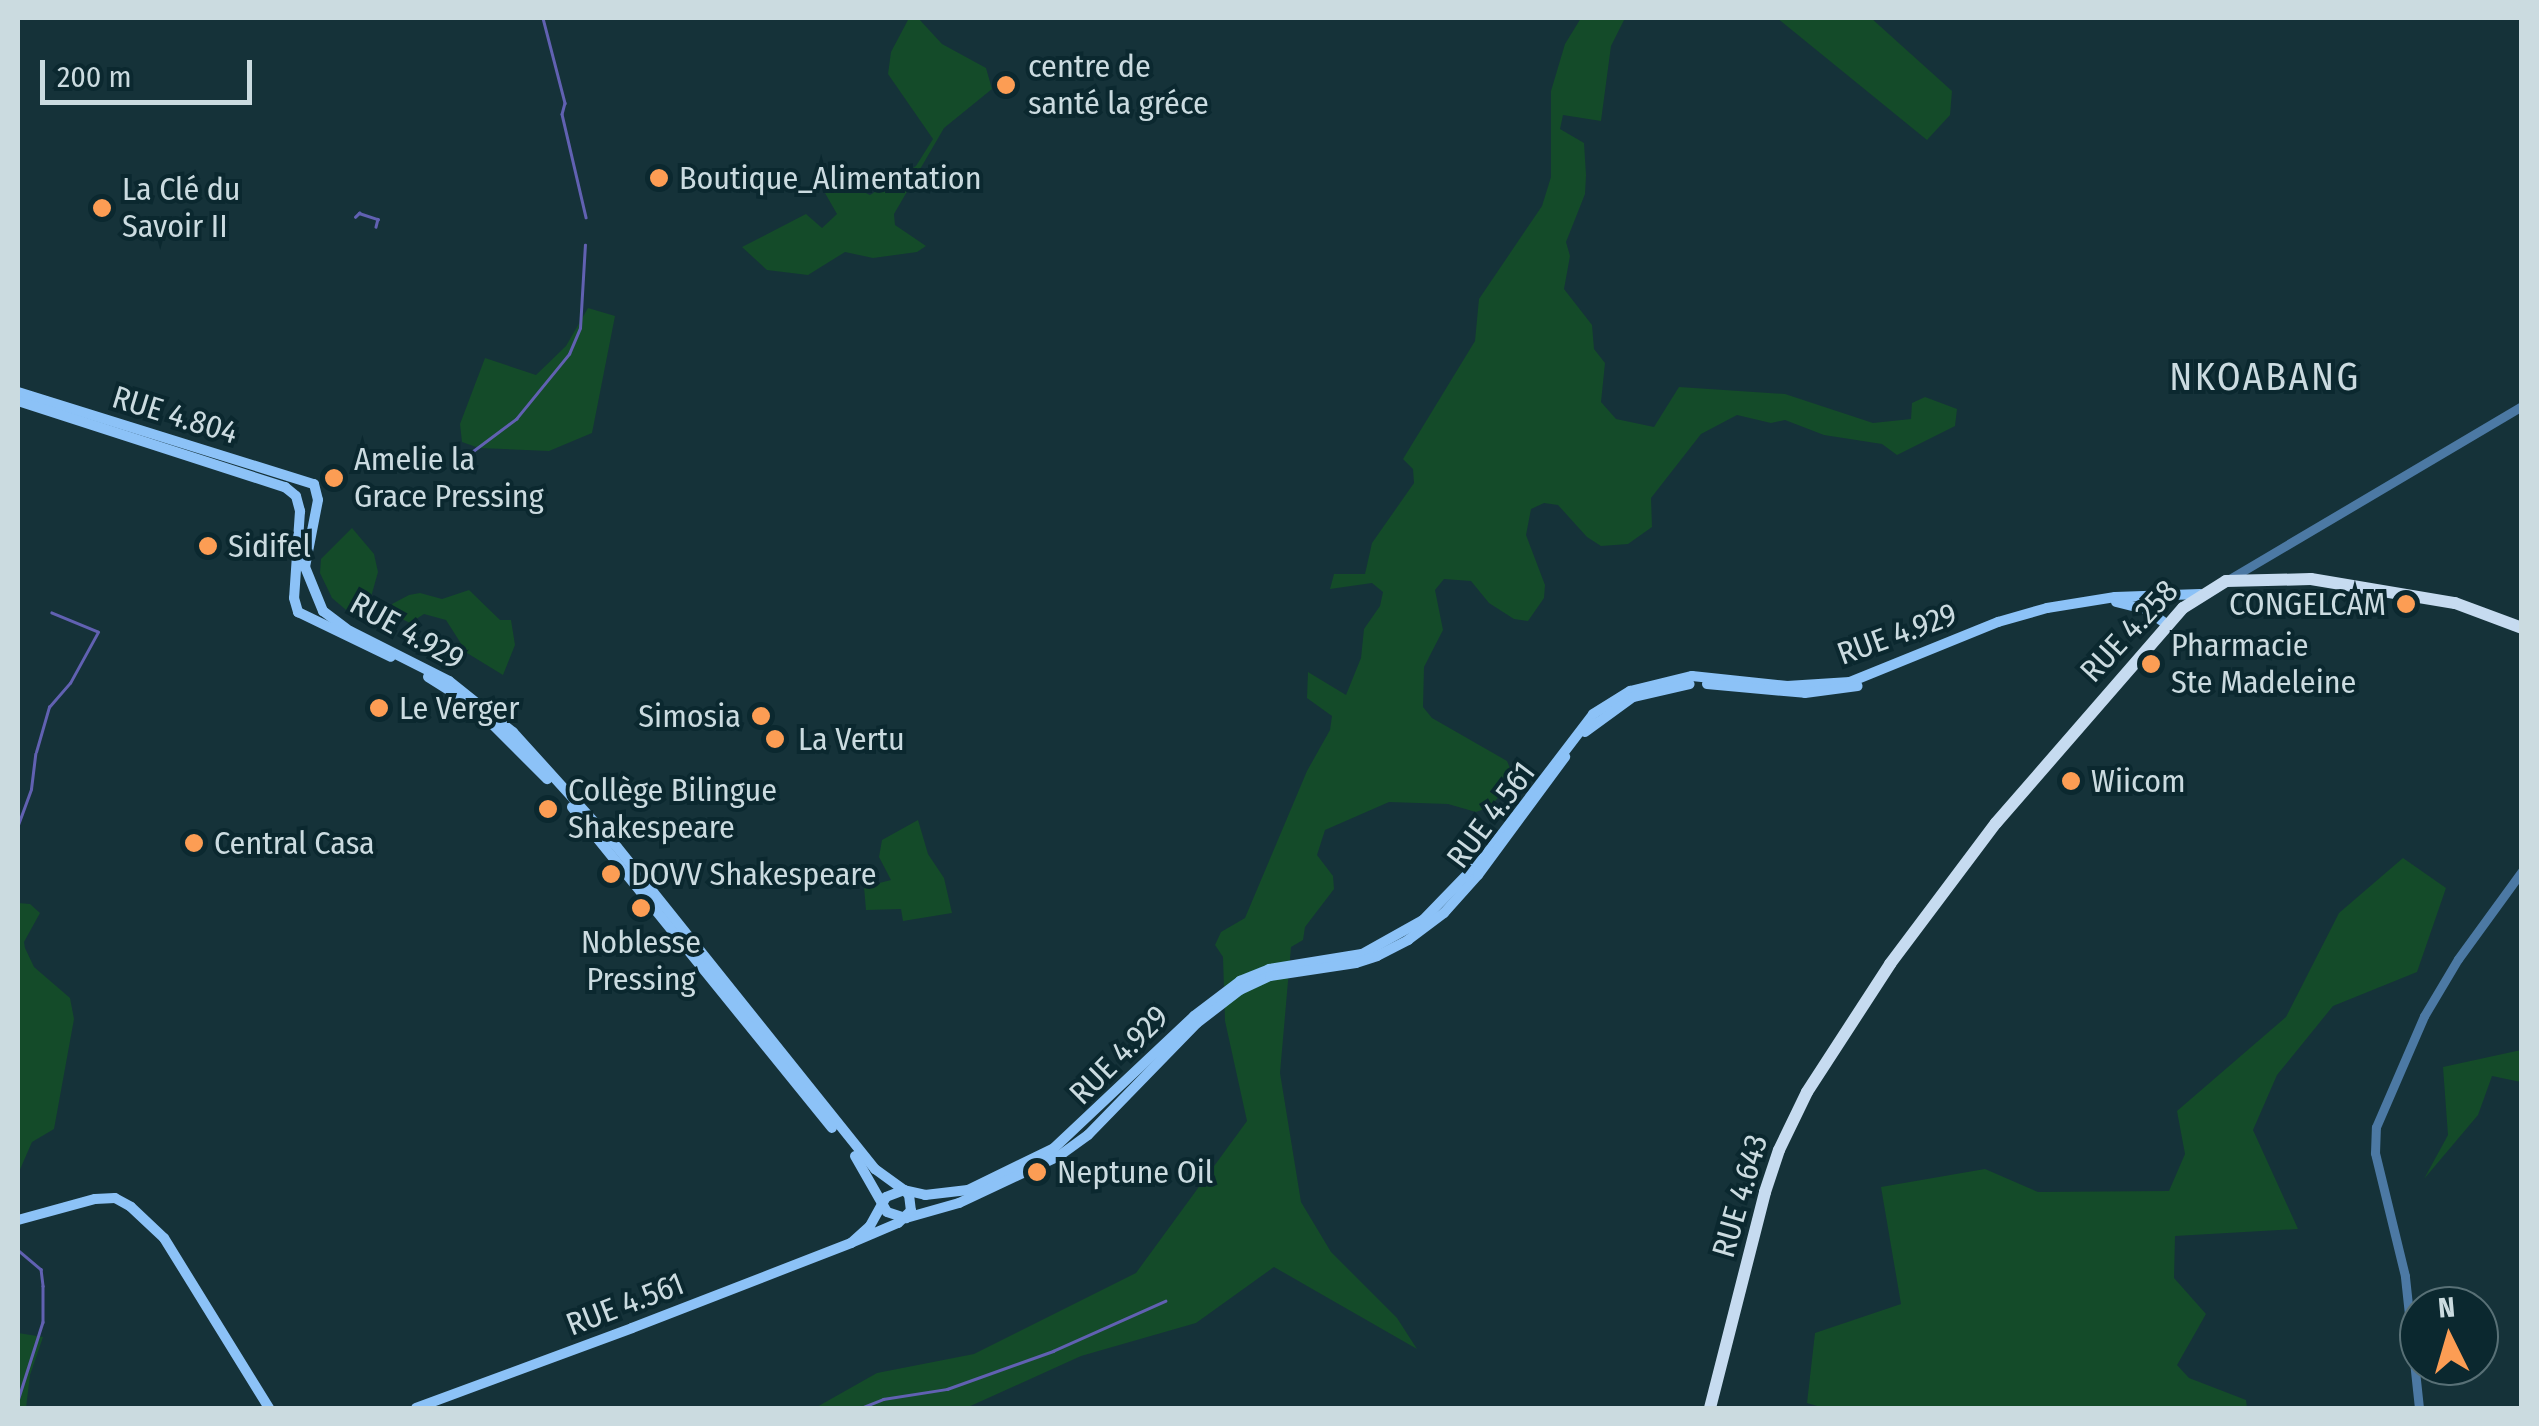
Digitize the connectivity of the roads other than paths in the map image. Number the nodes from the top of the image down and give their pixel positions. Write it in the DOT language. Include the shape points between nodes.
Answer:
graph roads {
  1 [pos="18,392"];
  2 [pos="18,401"];
  3 [pos="2522,406"];
  4 [pos="314,487"];
  5 [pos="296,496"];
  6 [pos="2226,580"];
  7 [pos="2200,594"];
  8 [pos="294,598"];
  9 [pos="316,600"];
  10 [pos="306,619"];
  11 [pos="2168,625"];
  12 [pos="2522,628"];
  13 [pos="2522,872"];
  14 [pos="1890,964"];
  15 [pos="904,1190"];
  16 [pos="884,1208"];
  17 [pos="906,1218"];
  18 [pos="18,1220"];
  19 [pos="851,1243"];
  20 [pos="269,1408"];
  21 [pos="416,1408"];
  22 [pos="1710,1408"];
  23 [pos="2419,1408"];
  1 -- 4 [label="main road, RUE 4.804"];
  2 -- 5 [label="main road" via="264,477"];
  3 -- 6 [label="street"];
  4 -- 5 [label="main road"];
  4 -- 5 [label="main road" via="306,500"];
  4 -- 9 [label="main road, RUE 4.929" via="306,556"];
  5 -- 8 [label="main road"];
  6 -- 7 [label="highway, RUE 4.258"];
  6 -- 12 [label="highway, RUE 4.258" via="2348,583 2455,604"];
  7 -- 11 [label="highway, RUE 4.258"];
  7 -- 15 [label="main road, RUE 4.929" via="2047,608 1850,682 1787,686 1692,676 1630,691 1593,714 1484,856 1412,928 1362,954 1268,969 1240,981 1054,1148 958,1193"];
  8 -- 9 [label="main road" via="306,591"];
  8 -- 10 [label="main road, RUE 4.929"];
  9 -- 10 [label="main road" via="317,613"];
  9 -- 15 [label="main road, RUE 4.929" via="350,631 449,682 513,732 617,847 868,1160"];
  10 -- 16 [label="main road, RUE 4.929" via="408,665 506,737 581,816 862,1164"];
  11 -- 14 [label="highway, RUE 4.258" via="2022,790"];
  11 -- 17 [label="main road, RUE 4.561" via="2134,605 2112,602 2003,627 1843,690 1782,693 1701,683 1633,698 1588,728 1463,893 1408,940 1356,963 1255,981 1197,1023 1074,1146 959,1203"];
  13 -- 23 [label="street" via="2424,1016 2376,1127 2375,1153 2405,1276"];
  14 -- 22 [label="highway, RUE 4.643" via="1807,1092 1779,1150"];
  15 -- 16 [label="main road" via="890,1194"];
  15 -- 17 [label="main road" via="912,1206"];
  16 -- 17 [label="main road"];
  16 -- 19 [label="main road"];
  17 -- 19 [label="main road, RUE 4.561"];
  18 -- 20 [label="main road" via="95,1198 131,1207 164,1238"];
  19 -- 21 [label="main road, RUE 4.561"];
}
